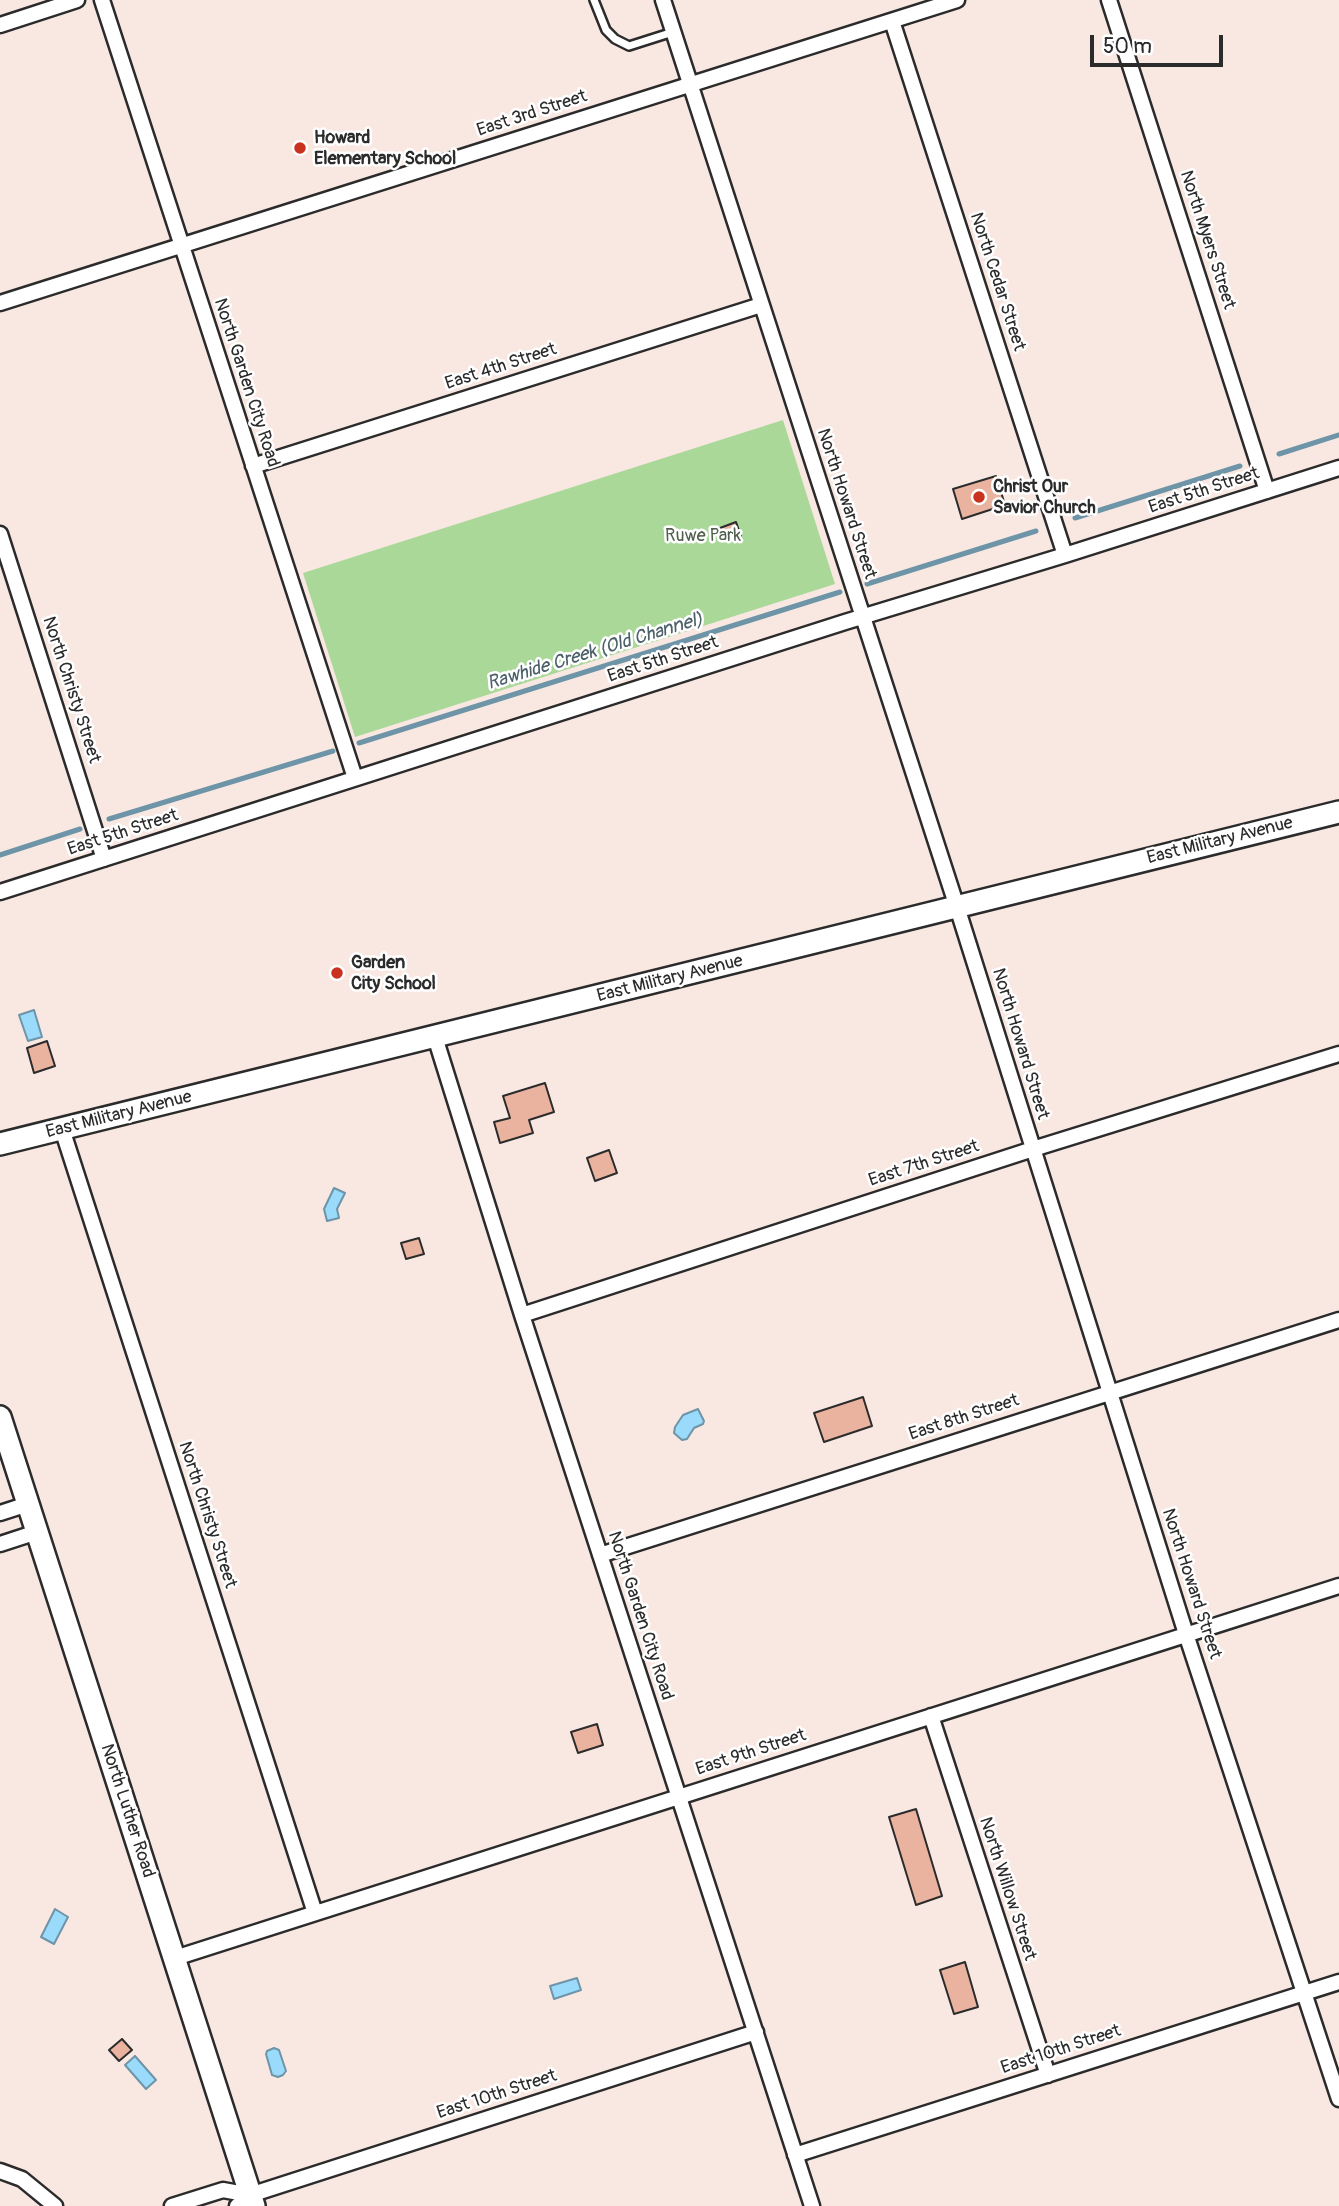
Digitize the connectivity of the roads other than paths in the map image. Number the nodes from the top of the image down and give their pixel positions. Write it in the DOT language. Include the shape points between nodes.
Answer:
graph roads {
  1 [pos="78,0"];
  2 [pos="102,0"];
  3 [pos="594,0"];
  4 [pos="663,0"];
  5 [pos="957,0"];
  6 [pos="1109,0"];
  7 [pos="892,21"];
  8 [pos="0,24"];
  9 [pos="673,32"];
  10 [pos="690,84"];
  11 [pos="180,245"];
  12 [pos="0,303"];
  13 [pos="761,305"];
  14 [pos="253,466"];
  15 [pos="1339,468"];
  16 [pos="1267,491"];
  17 [pos="0,534"];
  18 [pos="1065,555"];
  19 [pos="862,617"];
  20 [pos="355,778"];
  21 [pos="1339,811"];
  22 [pos="104,859"];
  23 [pos="0,892"];
  24 [pos="957,907"];
  25 [pos="435,1037"];
  26 [pos="1339,1054"];
  27 [pos="62,1129"];
  28 [pos="0,1144"];
  29 [pos="1033,1149"];
  30 [pos="522,1315"];
  31 [pos="1339,1320"];
  32 [pos="1111,1391"];
  33 [pos="0,1417"];
  34 [pos="28,1504"];
  35 [pos="0,1513"];
  36 [pos="37,1532"];
  37 [pos="0,1544"];
  38 [pos="600,1555"];
  39 [pos="1339,1586"];
  40 [pos="1186,1634"];
  41 [pos="931,1716"];
  42 [pos="679,1797"];
  43 [pos="315,1913"];
  44 [pos="175,1958"];
  45 [pos="1339,1982"];
  46 [pos="1304,1993"];
  47 [pos="756,2032"];
  48 [pos="1048,2075"];
  49 [pos="1339,2099"];
  50 [pos="796,2155"];
  51 [pos="0,2171"];
  52 [pos="247,2202"];
  53 [pos="55,2206"];
  54 [pos="172,2206"];
  55 [pos="812,2206"];
  1 -- 8 [label="street"];
  2 -- 11 [label="street, North Garden City Road"];
  3 -- 9 [label="lane" via="606,30 629,46"];
  4 -- 9 [label="street, North Howard Street"];
  5 -- 7 [label="street, East 3rd Street"];
  6 -- 16 [label="street, North Myers Street"];
  7 -- 10 [label="street, East 3rd Street"];
  7 -- 18 [label="street, North Cedar Street"];
  9 -- 10 [label="street, North Howard Street"];
  10 -- 11 [label="street, East 3rd Street"];
  10 -- 13 [label="street, North Howard Street"];
  11 -- 12 [label="street, East 3rd Street"];
  11 -- 14 [label="street, North Garden City Road"];
  13 -- 14 [label="street, East 4th Street"];
  13 -- 19 [label="street, North Howard Street"];
  14 -- 20 [label="street, North Garden City Road"];
  15 -- 16 [label="street, East 5th Street"];
  16 -- 18 [label="street, East 5th Street"];
  17 -- 22 [label="street, North Christy Street"];
  18 -- 19 [label="street, East 5th Street"];
  19 -- 20 [label="street, East 5th Street"];
  19 -- 24 [label="street, North Howard Street"];
  20 -- 22 [label="street, East 5th Street"];
  21 -- 24 [label="main road, East Military Avenue"];
  22 -- 23 [label="street, East 5th Street"];
  24 -- 25 [label="main road, East Military Avenue"];
  24 -- 29 [label="street, North Howard Street"];
  25 -- 27 [label="main road, East Military Avenue"];
  25 -- 30 [label="street, North Garden City Road"];
  26 -- 29 [label="street, East 7th Street"];
  27 -- 28 [label="main road, East Military Avenue"];
  27 -- 43 [label="street, North Christy Street"];
  29 -- 30 [label="street, East 7th Street"];
  29 -- 32 [label="street, North Howard Street"];
  30 -- 38 [label="street, North Garden City Road"];
  31 -- 32 [label="street, East 8th Street"];
  32 -- 38 [label="street, East 8th Street"];
  32 -- 40 [label="street, North Howard Street"];
  33 -- 34 [label="main road, North Luther Road"];
  34 -- 35 [label="street"];
  34 -- 36 [label="main road, North Luther Road"];
  36 -- 37 [label="street"];
  36 -- 44 [label="main road, North Luther Road"];
  38 -- 42 [label="street, North Garden City Road"];
  39 -- 40 [label="street, East 9th Street"];
  40 -- 41 [label="street, East 9th Street"];
  40 -- 46 [label="street, North Howard Street"];
  41 -- 42 [label="street, East 9th Street"];
  41 -- 48 [label="street, North Willow Street"];
  42 -- 43 [label="street, East 9th Street"];
  42 -- 47 [label="street, North Garden City Road"];
  43 -- 44 [label="street, East 9th Street"];
  44 -- 52 [label="main road, North Luther Road"];
  45 -- 46 [label="street, East 10th Street"];
  46 -- 48 [label="street, East 10th Street"];
  46 -- 49 [label="street, North Howard Street"];
  47 -- 50 [label="street, North Garden City Road"];
  47 -- 52 [label="street, East 10th Street"];
  48 -- 50 [label="street, East 10th Street"];
  50 -- 55 [label="street, North Garden City Road"];
  51 -- 53 [label="street" via="22,2179"];
  52 -- 54 [label="street" via="223,2190"];
}
